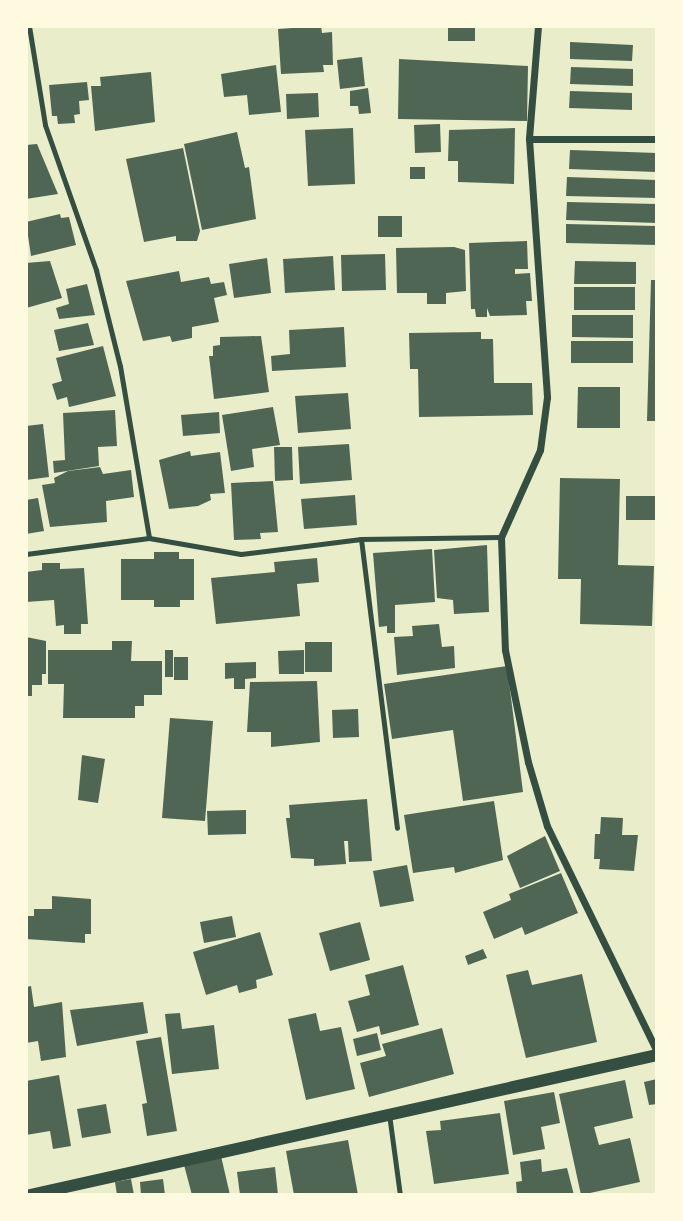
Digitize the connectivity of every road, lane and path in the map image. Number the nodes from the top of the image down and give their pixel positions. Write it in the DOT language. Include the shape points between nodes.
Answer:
graph roads {
  1 [pos="29,26"];
  2 [pos="538,26"];
  3 [pos="529,139"];
  4 [pos="657,139"];
  5 [pos="501,537"];
  6 [pos="149,538"];
  7 [pos="361,539"];
  8 [pos="26,554"];
  9 [pos="397,828"];
  10 [pos="657,1053"];
  11 [pos="389,1114"];
  12 [pos="30,1195"];
  13 [pos="400,1195"];
  1 -- 6 [label="lane" via="45,125 96,270 120,366"];
  2 -- 3 [label="street"];
  3 -- 4 [label="street"];
  3 -- 5 [label="street" via="547,397 540,450"];
  5 -- 7 [label="lane"];
  5 -- 10 [label="street" via="505,650 547,827"];
  6 -- 7 [label="lane" via="241,554"];
  6 -- 8 [label="lane"];
  7 -- 9 [label="lane"];
  10 -- 11 [label="street"];
  11 -- 12 [label="street"];
  11 -- 13 [label="lane"];
}
